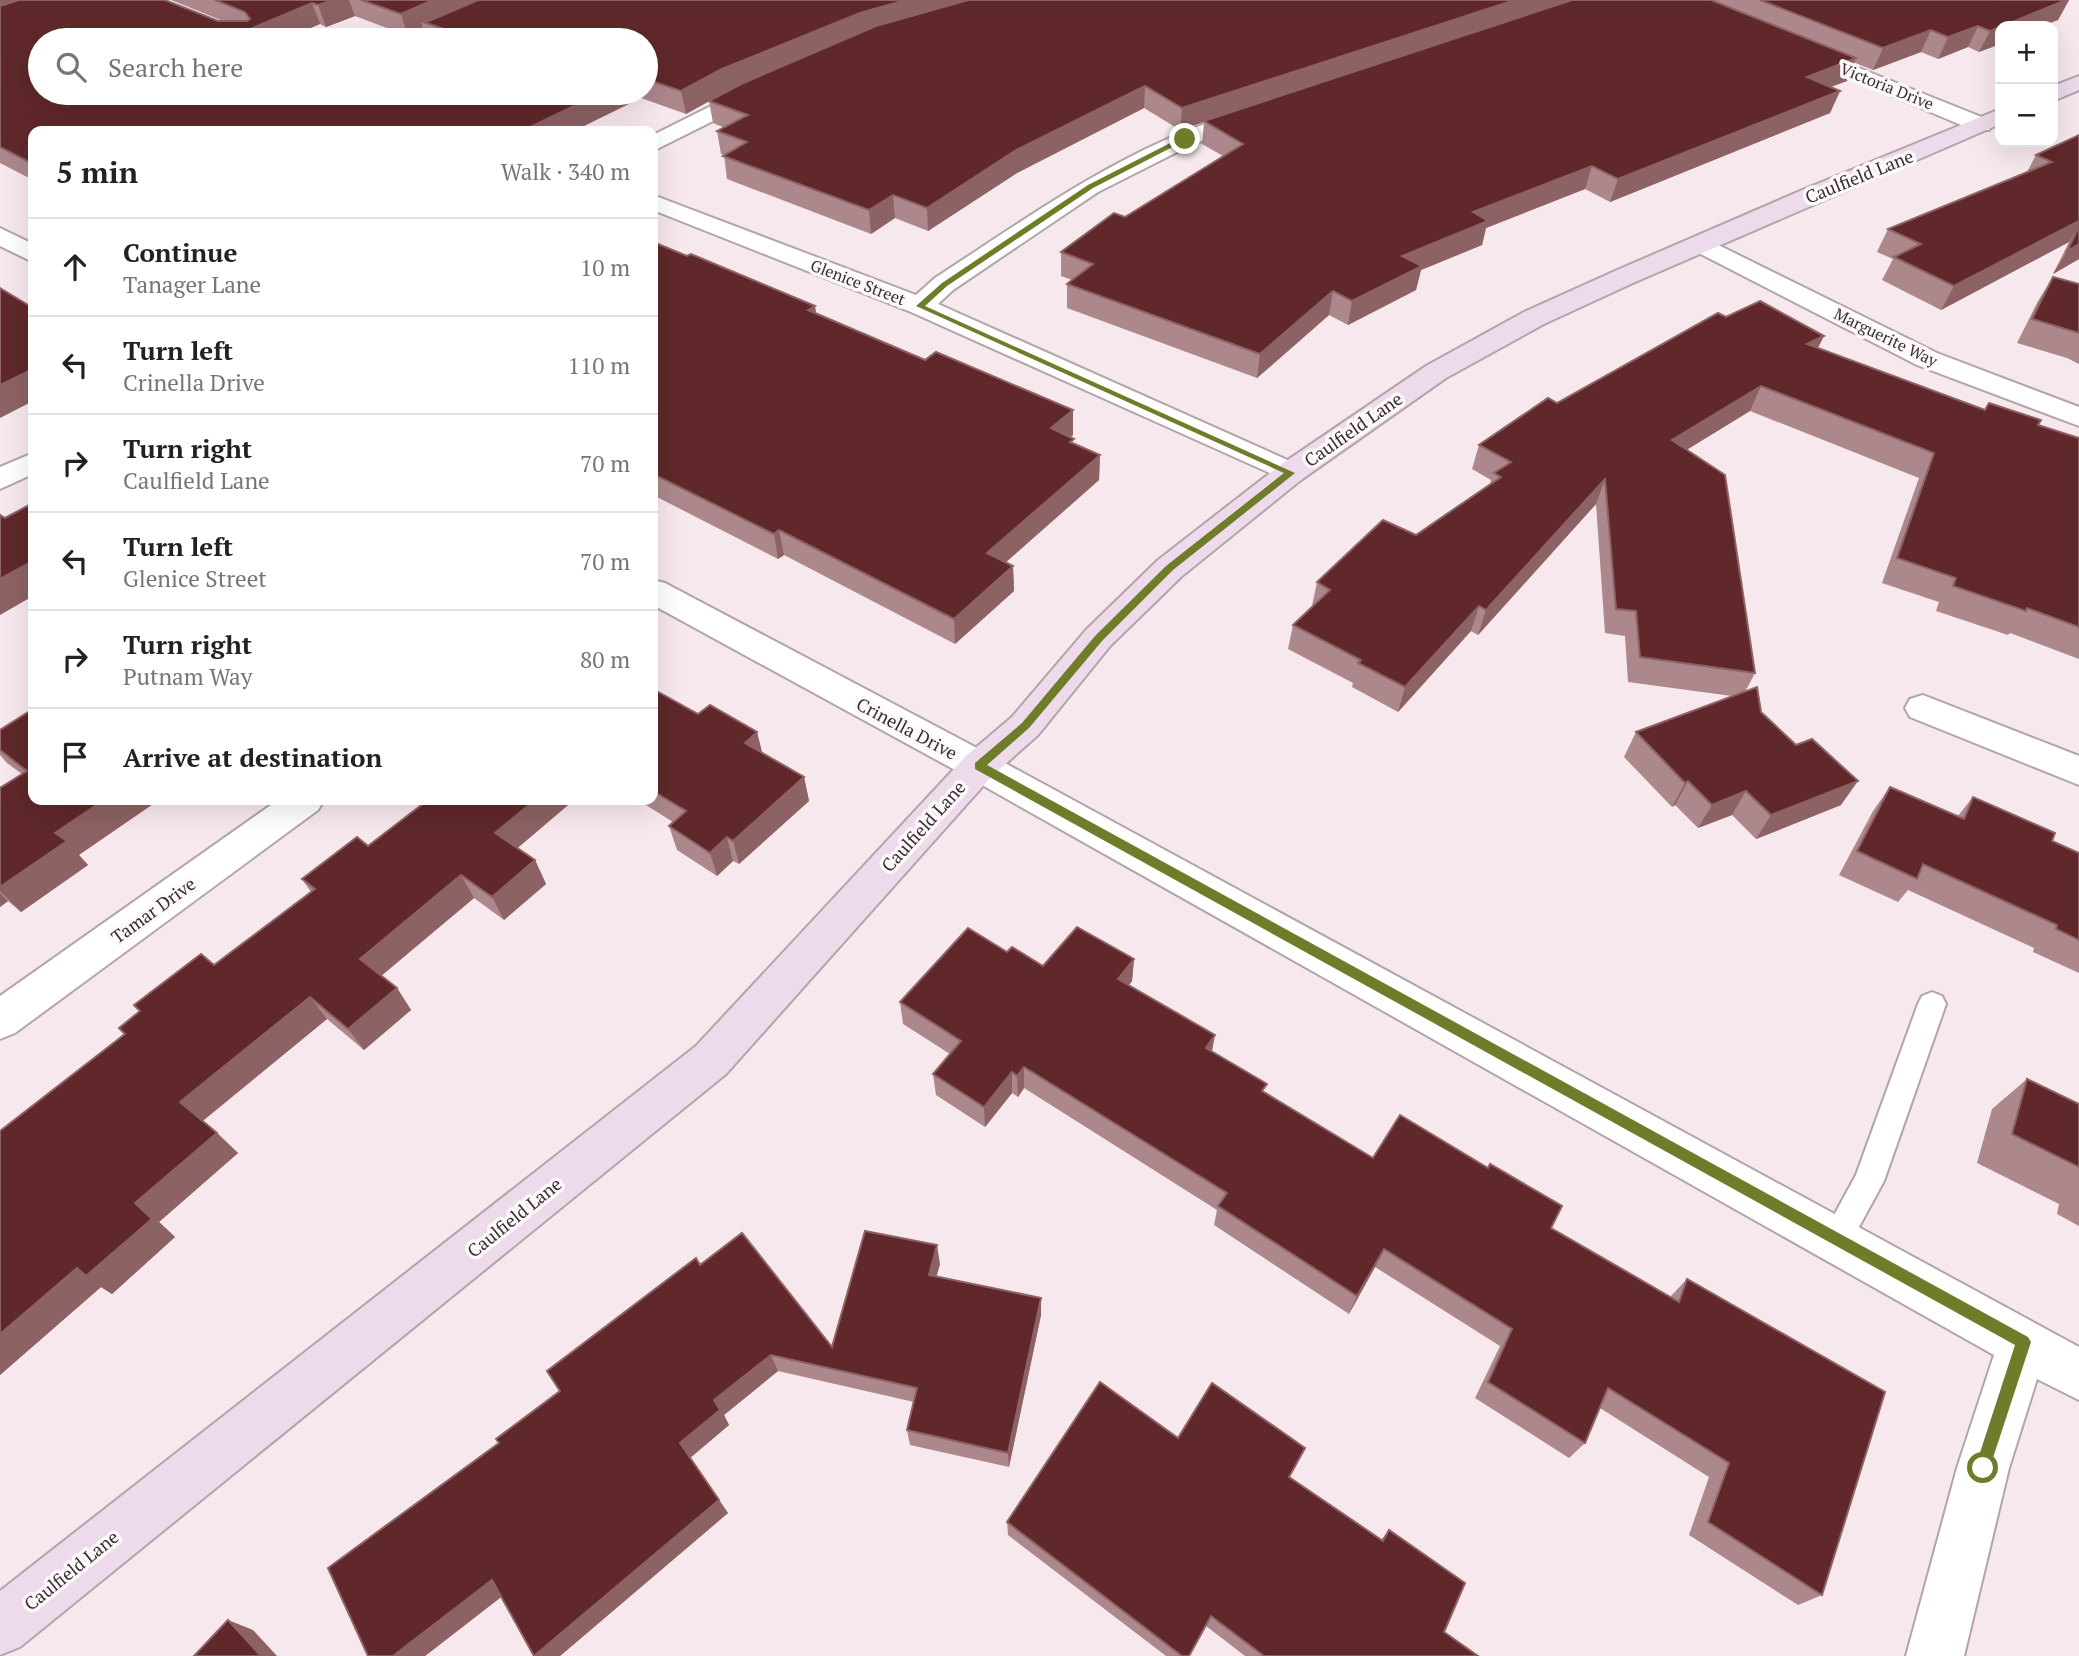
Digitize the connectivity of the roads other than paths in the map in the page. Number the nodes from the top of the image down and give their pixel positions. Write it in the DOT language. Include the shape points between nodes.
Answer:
graph roads {
  1 [pos="511,0"];
  2 [pos="446,28"];
  3 [pos="1779,42"];
  4 [pos="2079,82"];
  5 [pos="772,84"];
  6 [pos="2058,91"];
  7 [pos="1277,108"];
  8 [pos="1991,120"];
  9 [pos="658,141"];
  10 [pos="658,204"];
  11 [pos="0,236"];
  12 [pos="1700,244"];
  13 [pos="28,251"];
  14 [pos="920,306"];
  15 [pos="2079,416"];
  16 [pos="28,465"];
  17 [pos="1290,473"];
  18 [pos="0,480"];
  19 [pos="658,594"];
  20 [pos="1923,708"];
  21 [pos="979,766"];
  22 [pos="2079,771"];
  23 [pos="299,805"];
  24 [pos="1932,1003"];
  25 [pos="0,1020"];
  26 [pos="1836,1239"];
  27 [pos="2023,1342"];
  28 [pos="2079,1375"];
  29 [pos="0,1627"];
  30 [pos="1935,1656"];
  1 -- 2 [label="street"];
  3 -- 8 [label="street, Victoria Drive"];
  4 -- 6 [label="main road"];
  5 -- 9 [label="street"];
  7 -- 14 [label="street" via="1185,139 1090,187 944,284"];
  8 -- 12 [label="main road, Caulfield Lane"];
  10 -- 14 [label="street, Glenice Street"];
  11 -- 13 [label="street"];
  12 -- 15 [label="street, Marguerite Way" via="1927,359"];
  12 -- 17 [label="main road, Caulfield Lane" via="1534,318 1436,372"];
  14 -- 17 [label="street, Glenice Street"];
  16 -- 18 [label="street"];
  17 -- 21 [label="main road, Caulfield Lane" via="1170,568 1098,638 1025,726"];
  19 -- 21 [label="street, Crinella Drive"];
  20 -- 22 [label="street"];
  21 -- 26 [label="street, Crinella Drive"];
  21 -- 29 [label="main road, Caulfield Lane" via="711,1060"];
  23 -- 25 [label="street, Tamar Drive"];
  24 -- 26 [label="lane" via="1869,1181"];
  26 -- 27 [label="street, Crinella Drive"];
  27 -- 28 [label="street, Crinella Drive"];
  27 -- 30 [label="street" via="1983,1468"];
}
